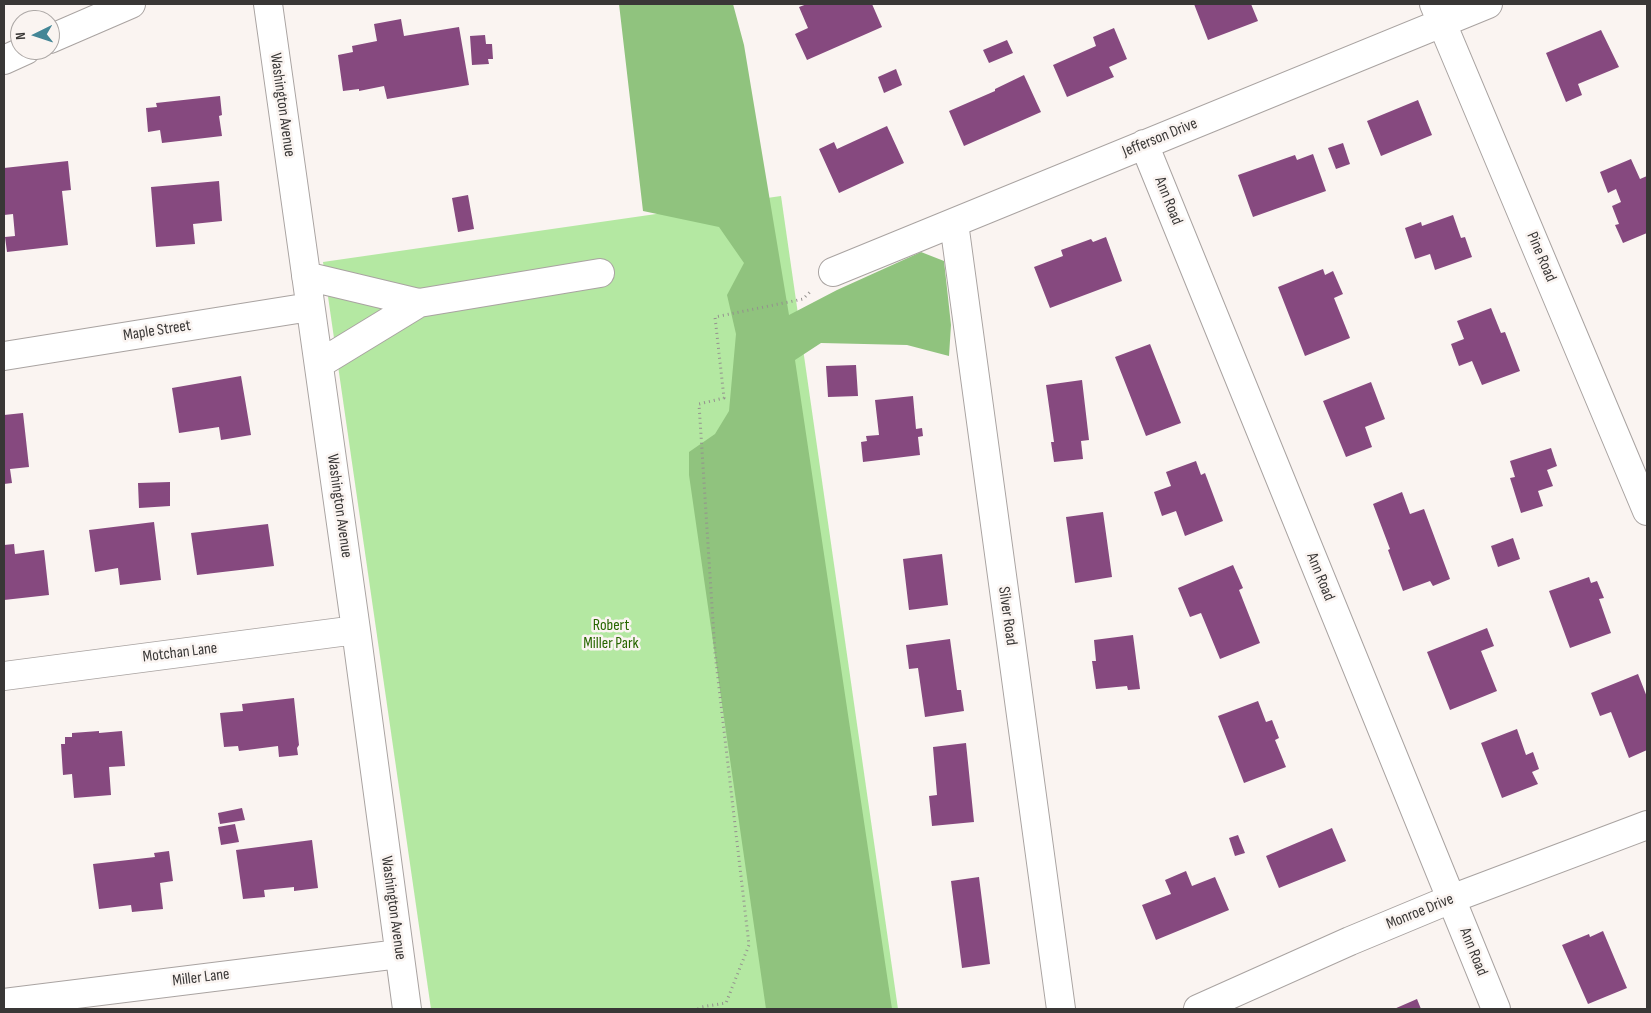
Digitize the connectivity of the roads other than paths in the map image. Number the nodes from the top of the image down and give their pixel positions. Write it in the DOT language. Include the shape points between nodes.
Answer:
graph roads {
  1 [pos="131,4"];
  2 [pos="268,4"];
  3 [pos="1488,4"];
  4 [pos="1439,14"];
  5 [pos="60,35"];
  6 [pos="1144,144"];
  7 [pos="954,223"];
  8 [pos="833,272"];
  9 [pos="600,273"];
  10 [pos="306,276"];
  11 [pos="419,303"];
  12 [pos="310,307"];
  13 [pos="4,356"];
  14 [pos="318,364"];
  15 [pos="1647,511"];
  16 [pos="356,630"];
  17 [pos="4,676"];
  18 [pos="1647,825"];
  19 [pos="1451,899"];
  20 [pos="399,954"];
  21 [pos="4,1003"];
  22 [pos="407,1009"];
  23 [pos="1061,1009"];
  24 [pos="1198,1009"];
  25 [pos="1496,1009"];
  1 -- 5 [label="street"];
  2 -- 10 [label="street, Washington Avenue"];
  3 -- 4 [label="street, Jefferson Drive"];
  4 -- 6 [label="street, Jefferson Drive"];
  4 -- 15 [label="street, Pine Road"];
  6 -- 7 [label="street, Jefferson Drive"];
  6 -- 19 [label="street, Ann Road"];
  7 -- 8 [label="street, Jefferson Drive"];
  7 -- 23 [label="street, Silver Road"];
  9 -- 11 [label="street"];
  10 -- 11 [label="street"];
  10 -- 12 [label="street, Washington Avenue"];
  11 -- 14 [label="street"];
  12 -- 13 [label="street, Maple Street"];
  12 -- 14 [label="street, Washington Avenue"];
  14 -- 16 [label="street, Washington Avenue"];
  16 -- 17 [label="street, Motchan Lane"];
  16 -- 20 [label="street, Washington Avenue"];
  18 -- 19 [label="street, Monroe Drive"];
  19 -- 24 [label="street, Monroe Drive"];
  19 -- 25 [label="street, Ann Road"];
  20 -- 21 [label="street, Miller Lane"];
  20 -- 22 [label="street, Washington Avenue"];
}
